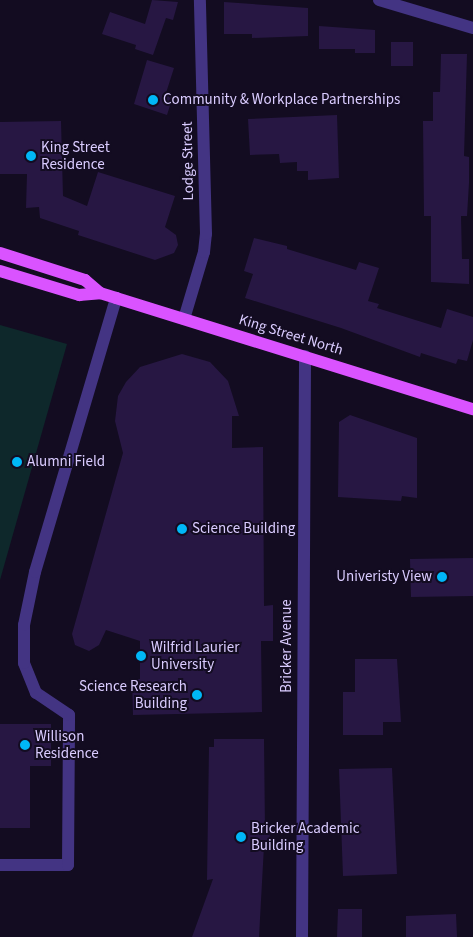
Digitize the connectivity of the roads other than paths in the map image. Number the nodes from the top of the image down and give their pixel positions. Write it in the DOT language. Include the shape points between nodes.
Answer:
graph roads {
  1 [pos="200,0"];
  2 [pos="379,0"];
  3 [pos="473,28"];
  4 [pos="0,253"];
  5 [pos="0,271"];
  6 [pos="100,293"];
  7 [pos="116,298"];
  8 [pos="184,319"];
  9 [pos="305,356"];
  10 [pos="473,409"];
  11 [pos="0,865"];
  12 [pos="302,937"];
  1 -- 8 [label="street, Lodge Street" via="206,234 204,252"];
  2 -- 3 [label="street"];
  4 -- 6 [label="main road, King Street North" via="85,280"];
  5 -- 6 [label="main road, King Street North" via="78,295"];
  6 -- 7 [label="main road, King Street North"];
  7 -- 8 [label="main road, King Street North"];
  7 -- 11 [label="street" via="35,572 24,625 24,663 36,693 69,715 68,865"];
  8 -- 9 [label="main road, King Street North"];
  9 -- 10 [label="main road, King Street North"];
  9 -- 12 [label="street, Bricker Avenue"];
}
